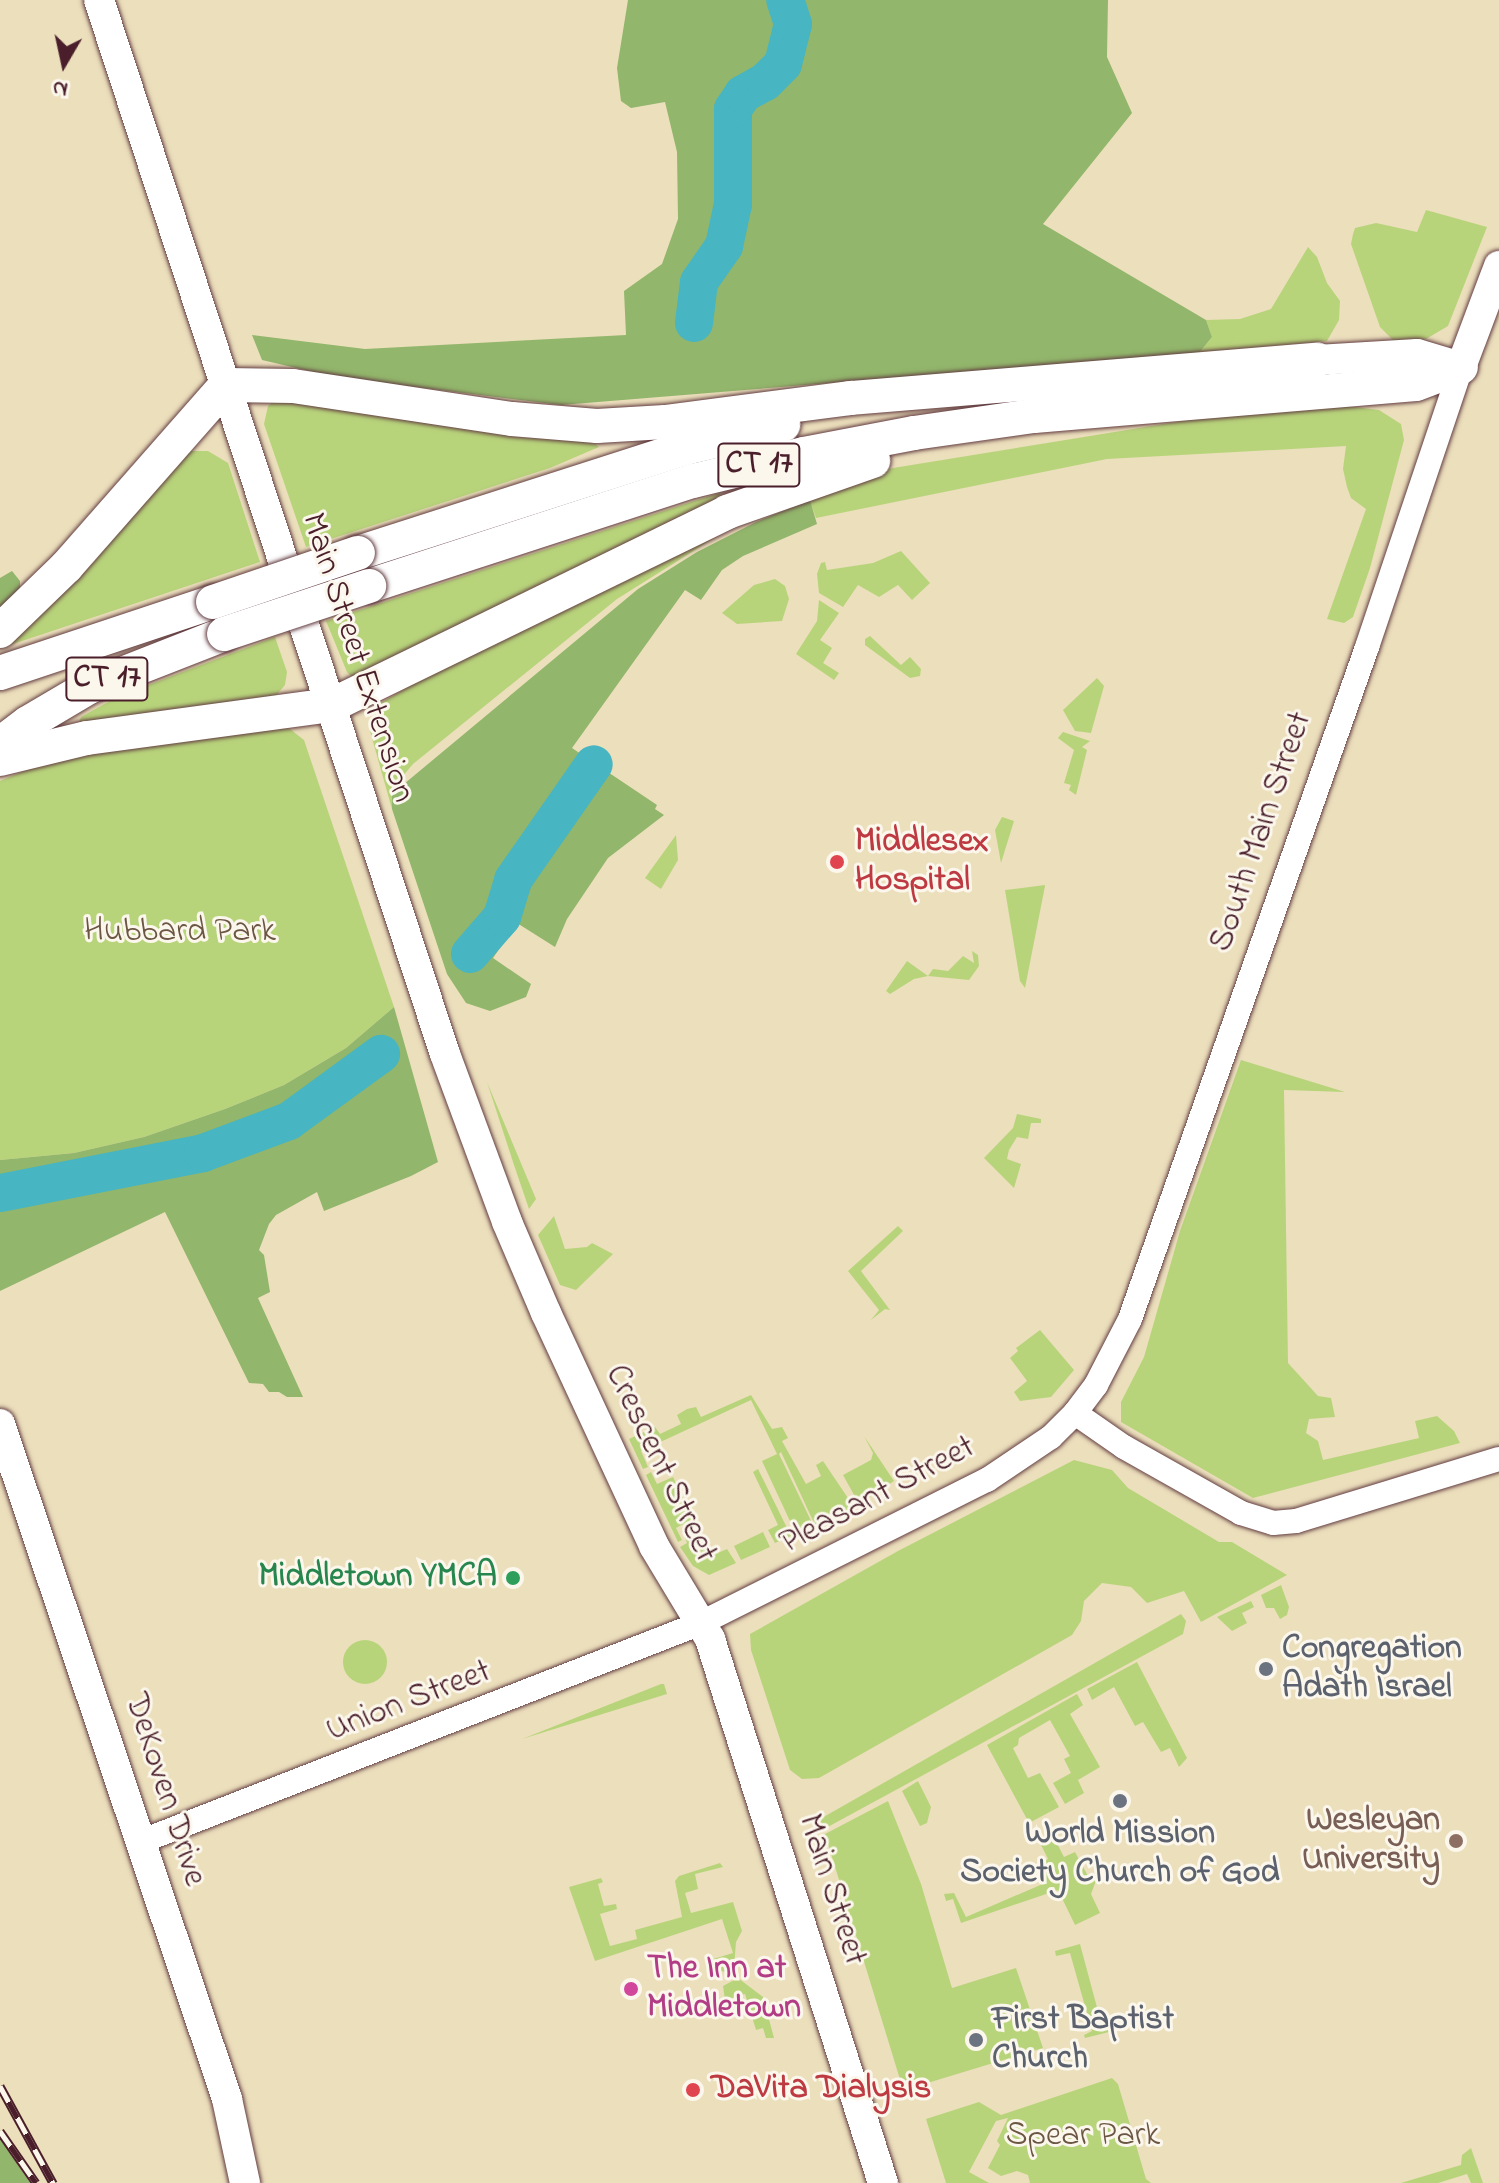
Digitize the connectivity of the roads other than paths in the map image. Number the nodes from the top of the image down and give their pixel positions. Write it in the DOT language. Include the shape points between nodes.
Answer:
graph roads {
  1 [pos="99,0"];
  2 [pos="1499,266"];
  3 [pos="1317,360"];
  4 [pos="1461,367"];
  5 [pos="226,385"];
  6 [pos="1033,400"];
  7 [pos="0,631"];
  8 [pos="0,673"];
  9 [pos="332,705"];
  10 [pos="0,744"];
  11 [pos="0,759"];
  12 [pos="556,1335"];
  13 [pos="1075,1413"];
  14 [pos="0,1424"];
  15 [pos="1499,1459"];
  16 [pos="701,1623"];
  17 [pos="140,1842"];
  18 [pos="245,2183"];
  19 [pos="883,2183"];
  1 -- 5 [label="main road, Main Street Extension"];
  2 -- 4 [label="main road, South Main Street"];
  3 -- 4 [label="main road, CT 17" via="1417,354"];
  3 -- 6 [label="highway, CT 17"];
  4 -- 6 [label="highway, CT 17" via="1416,384"];
  4 -- 13 [label="street, South Main Street" via="1130,1319"];
  5 -- 6 [label="highway" via="293,386 512,419 597,426 799,403"];
  5 -- 7 [label="highway" via="67,566"];
  5 -- 9 [label="main road, Main Street Extension"];
  6 -- 8 [label="highway, CT 17, bridge" via="904,401 685,448"];
  6 -- 9 [label="highway" via="727,512"];
  6 -- 10 [label="highway, CT 17, bridge" via="900,436 693,481 224,634 89,687"];
  9 -- 11 [label="highway" via="87,738"];
  9 -- 12 [label="main road, Main Street Extension" via="445,1054 507,1222"];
  12 -- 16 [label="main road, Crescent Street" via="654,1546"];
  13 -- 15 [label="street" via="1241,1513 1273,1523 1296,1521"];
  13 -- 16 [label="street, Pleasant Street" via="1051,1437 987,1480"];
  14 -- 17 [label="main road, DeKoven Drive"];
  16 -- 17 [label="street, Union Street"];
  16 -- 19 [label="main road, Main Street"];
  17 -- 18 [label="main road, DeKoven Drive" via="227,2099"];
}
